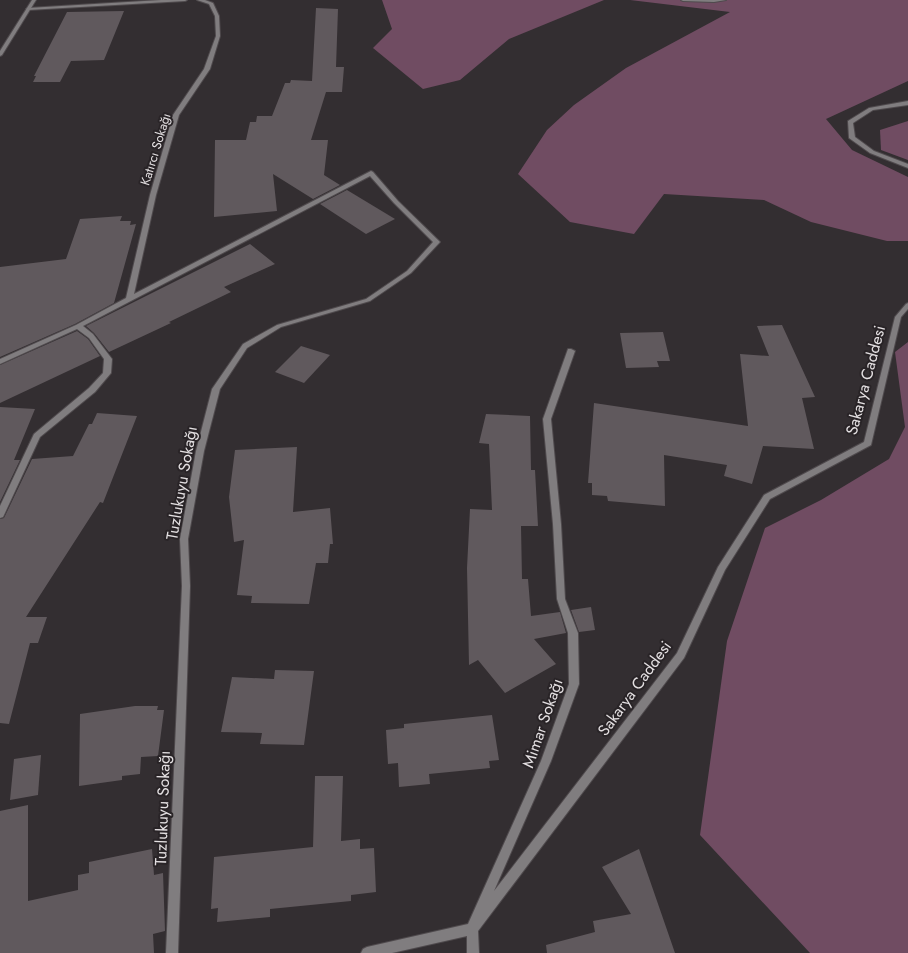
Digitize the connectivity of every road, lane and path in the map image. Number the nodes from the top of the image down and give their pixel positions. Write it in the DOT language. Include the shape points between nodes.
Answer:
graph roads {
  1 [pos="34,0"];
  2 [pos="185,0"];
  3 [pos="199,0"];
  4 [pos="684,0"];
  5 [pos="724,0"];
  6 [pos="28,9"];
  7 [pos="0,55"];
  8 [pos="908,103"];
  9 [pos="908,166"];
  10 [pos="129,300"];
  11 [pos="908,305"];
  12 [pos="78,326"];
  13 [pos="571,351"];
  14 [pos="0,362"];
  15 [pos="0,515"];
  16 [pos="472,929"];
  17 [pos="172,953"];
  18 [pos="367,953"];
  19 [pos="473,953"];
  1 -- 6 [label="street"];
  2 -- 6 [label="street"];
  3 -- 10 [label="street, Katırcı Sokağı" via="211,3 217,16 218,36 207,69 176,115 153,195"];
  4 -- 5 [label="street"];
  6 -- 7 [label="street"];
  8 -- 9 [label="street" via="871,109 850,122 852,138 872,152"];
  10 -- 12 [label="street"];
  10 -- 17 [label="street, Tuzlukuyu Sokağı" via="371,173 437,242 409,272 368,300 279,326 245,346 216,389 200,451 184,539 186,586"];
  11 -- 16 [label="street, Sakarya Caddesi" via="898,318 868,443 767,497 721,569 681,654"];
  12 -- 14 [label="street"];
  12 -- 15 [label="street" via="91,336 108,359 107,373 92,390 37,436"];
  13 -- 16 [label="street, Mimar Sokağı" via="547,419 558,524 561,599 573,633 574,684 546,761"];
  16 -- 18 [label="street"];
  16 -- 19 [label="street"];
}
